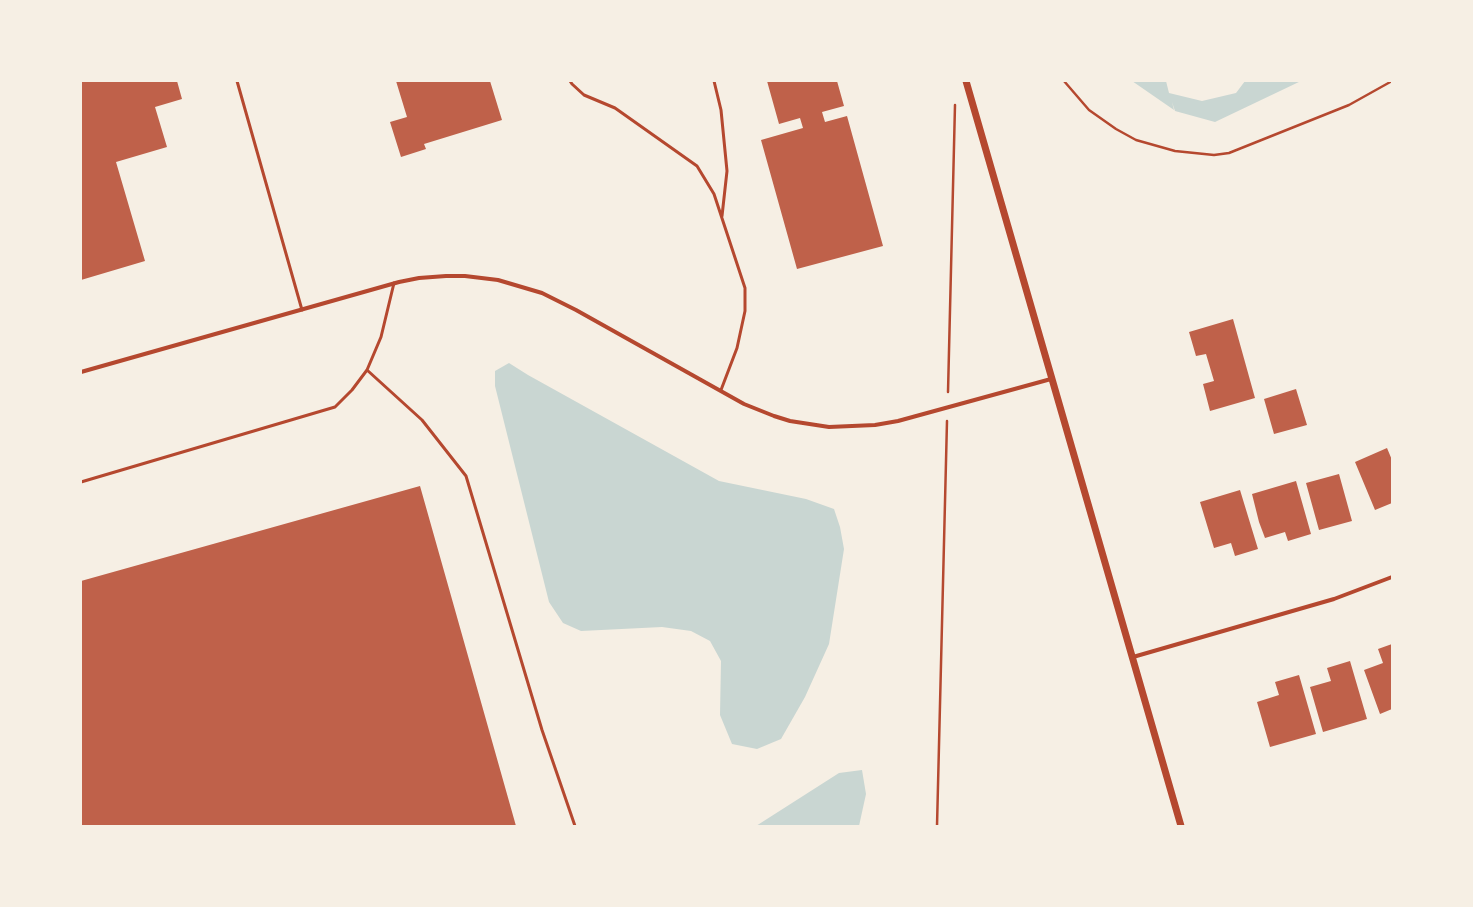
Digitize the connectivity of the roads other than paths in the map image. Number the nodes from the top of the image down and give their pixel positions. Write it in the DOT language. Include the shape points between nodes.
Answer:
graph roads {
  1 [pos="237,81"];
  2 [pos="570,81"];
  3 [pos="714,81"];
  4 [pos="966,81"];
  5 [pos="722,217"];
  6 [pos="394,283"];
  7 [pos="302,310"];
  8 [pos="367,370"];
  9 [pos="81,372"];
  10 [pos="1051,379"];
  11 [pos="721,390"];
  12 [pos="81,482"];
  13 [pos="1392,577"];
  14 [pos="1133,657"];
  15 [pos="575,826"];
  16 [pos="1181,826"];
  1 -- 7 [label="lane"];
  2 -- 5 [label="lane" via="584,95 615,108 697,166 714,194"];
  3 -- 5 [label="lane" via="721,110 727,171"];
  4 -- 10 [label="street"];
  5 -- 11 [label="lane" via="745,288 745,311 737,348"];
  6 -- 7 [label="street"];
  6 -- 8 [label="lane" via="381,337"];
  6 -- 11 [label="street" via="465,276 530,288 576,310"];
  7 -- 9 [label="street"];
  8 -- 12 [label="lane" via="335,407"];
  8 -- 15 [label="lane" via="422,420 466,476 542,730"];
  10 -- 11 [label="street" via="898,421 829,427 774,416 744,404"];
  10 -- 14 [label="street"];
  13 -- 14 [label="street" via="1334,599"];
  14 -- 16 [label="street"];
}
